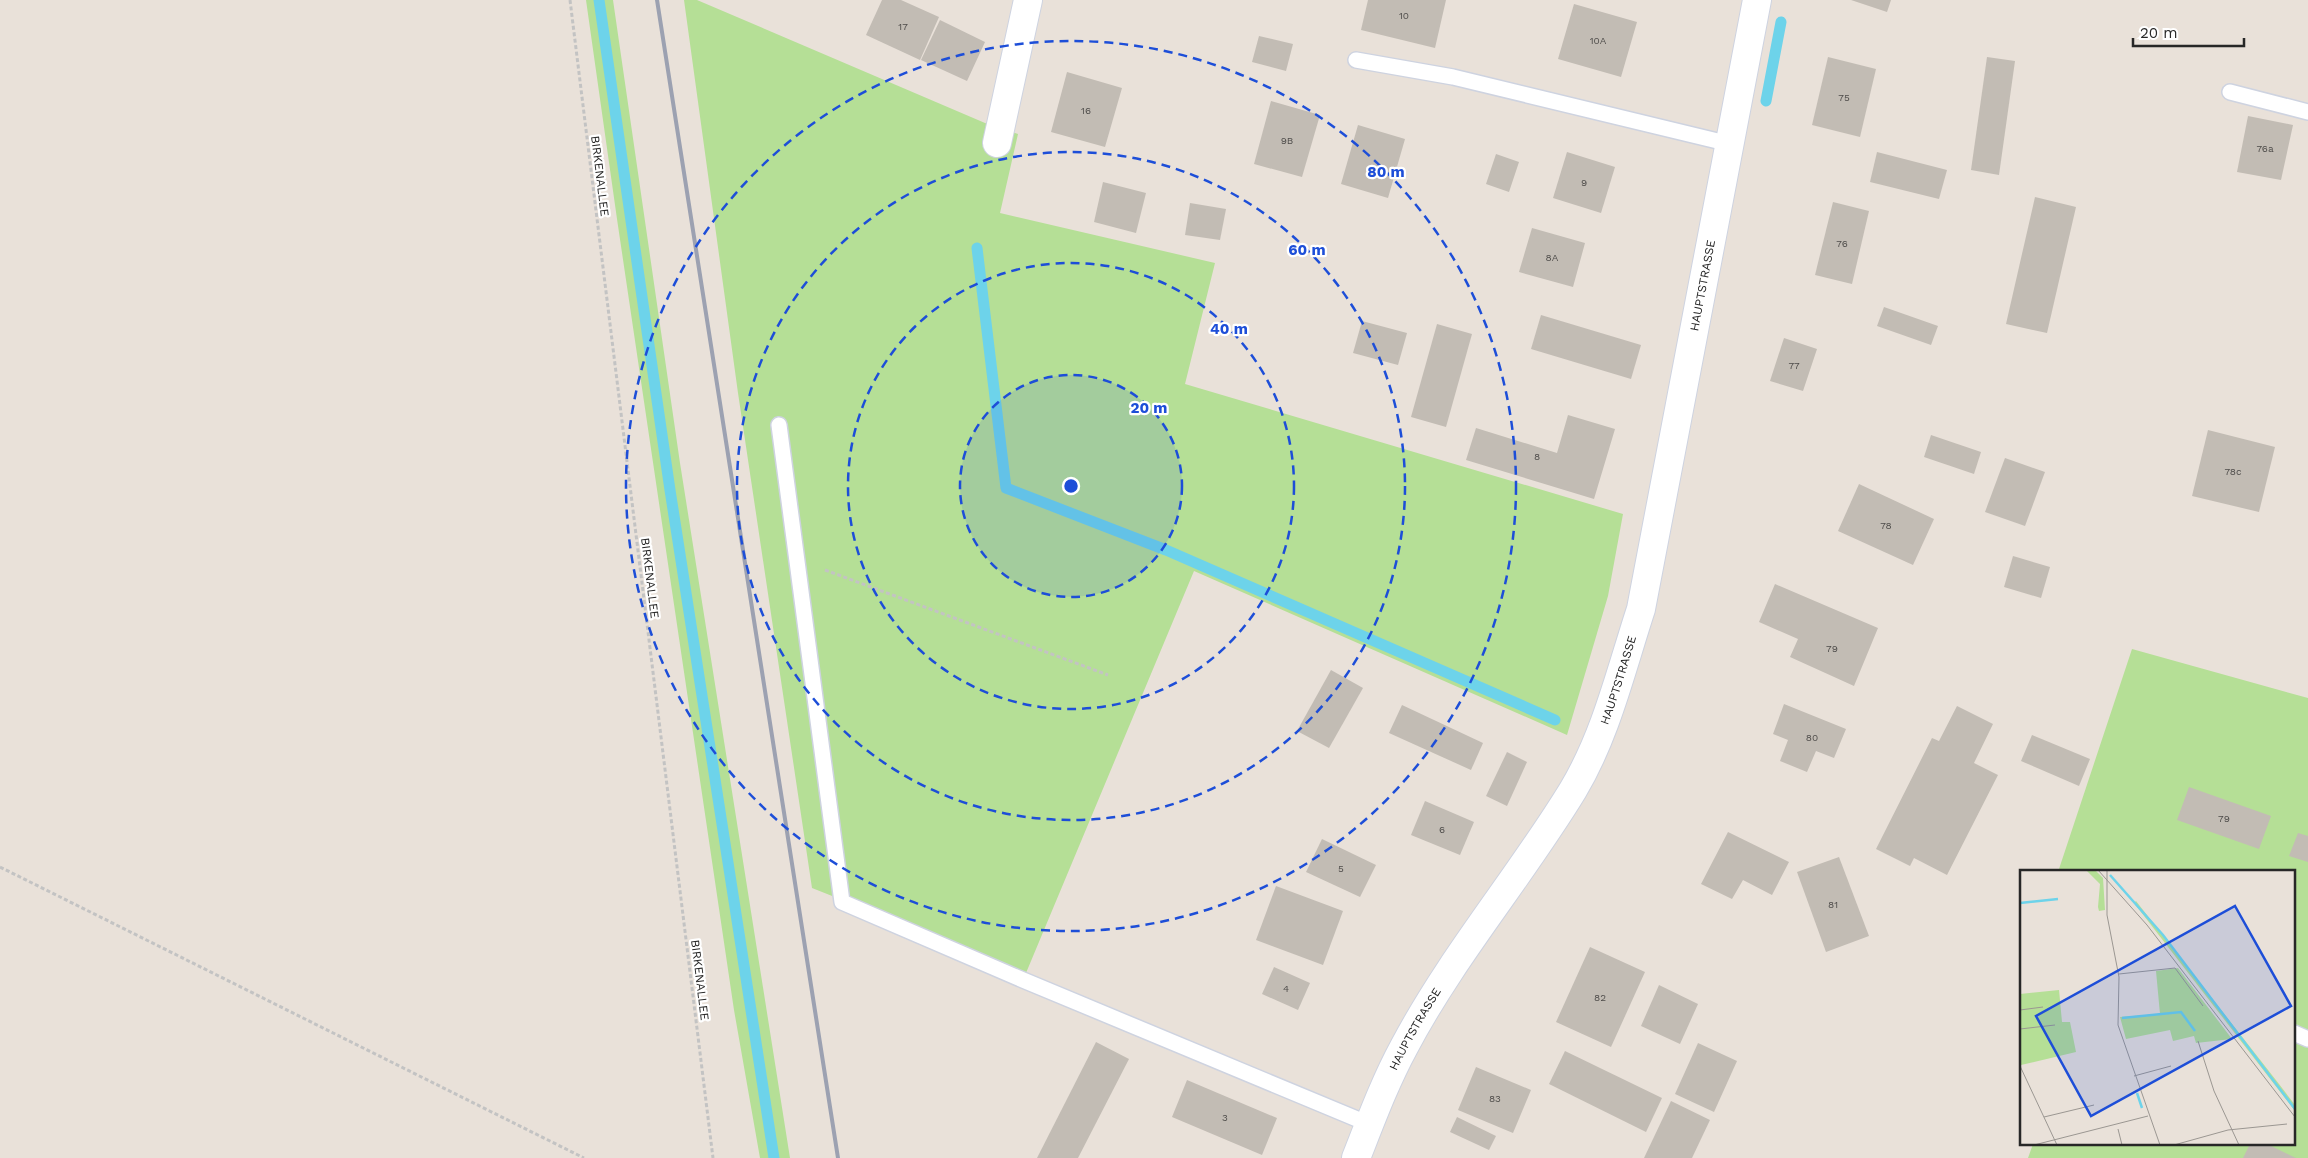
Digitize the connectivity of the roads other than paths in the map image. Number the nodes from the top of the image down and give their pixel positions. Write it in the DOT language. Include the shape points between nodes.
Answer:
graph roads {
  1 [pos="1028,0"];
  2 [pos="1757,0"];
  3 [pos="1356,60"];
  4 [pos="2230,92"];
  5 [pos="2308,112"];
  6 [pos="997,143"];
  7 [pos="1730,144"];
  8 [pos="779,425"];
  9 [pos="2296,1034"];
  10 [pos="2308,1038"];
  11 [pos="1369,1124"];
  12 [pos="1356,1158"];
  1 -- 6 [label="street"];
  2 -- 7 [label="street, HAUPTSTRASSE"];
  3 -- 7 [label="lane" via="1453,77"];
  4 -- 5 [label="lane"];
  7 -- 11 [label="street, HAUPTSTRASSE" via="1640,609 1595,746 1573,789 1404,1046"];
  8 -- 11 [label="lane" via="842,902"];
  9 -- 10 [label="lane"];
  11 -- 12 [label="street, HAUPTSTRASSE"];
}
